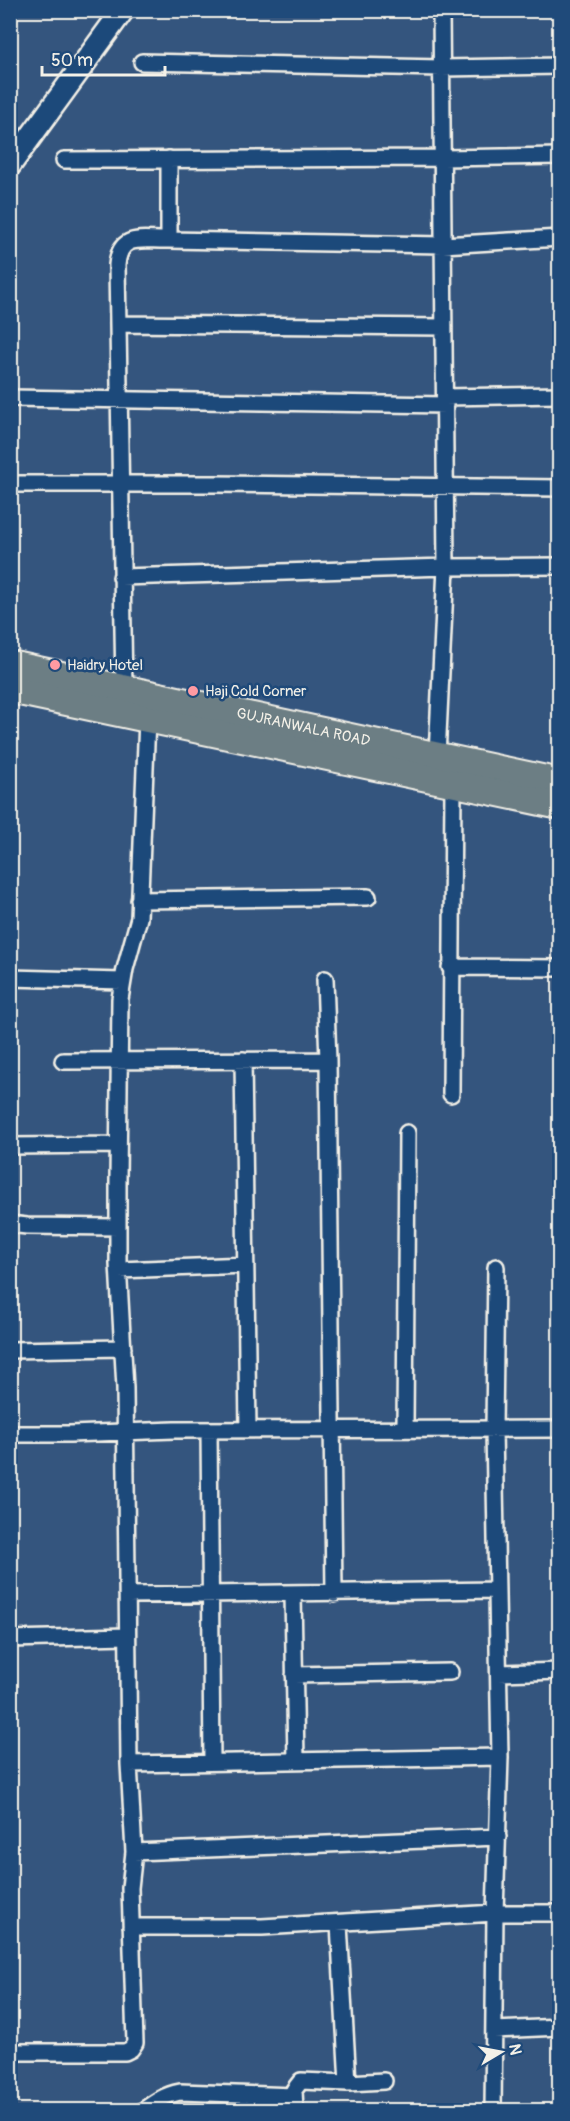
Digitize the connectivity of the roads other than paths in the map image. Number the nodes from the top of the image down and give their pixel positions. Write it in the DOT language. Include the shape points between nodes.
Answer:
graph roads {
  1 [pos="441,10"];
  2 [pos="122,11"];
  3 [pos="142,62"];
  4 [pos="560,66"];
  5 [pos="442,68"];
  6 [pos="560,156"];
  7 [pos="443,158"];
  8 [pos="169,159"];
  9 [pos="64,160"];
  10 [pos="10,165"];
  11 [pos="560,238"];
  12 [pos="168,240"];
  13 [pos="443,245"];
  14 [pos="118,324"];
  15 [pos="444,327"];
  16 [pos="560,395"];
  17 [pos="10,398"];
  18 [pos="120,400"];
  19 [pos="445,401"];
  20 [pos="10,484"];
  21 [pos="120,485"];
  22 [pos="446,486"];
  23 [pos="560,488"];
  24 [pos="560,566"];
  25 [pos="446,567"];
  26 [pos="121,577"];
  27 [pos="10,664"];
  28 [pos="124,689"];
  29 [pos="10,690"];
  30 [pos="147,719"];
  31 [pos="437,756"];
  32 [pos="560,782"];
  33 [pos="453,784"];
  34 [pos="560,806"];
  35 [pos="368,897"];
  36 [pos="139,900"];
  37 [pos="450,967"];
  38 [pos="560,968"];
  39 [pos="10,978"];
  40 [pos="325,979"];
  41 [pos="122,981"];
  42 [pos="120,1060"];
  43 [pos="243,1060"];
  44 [pos="328,1060"];
  45 [pos="63,1061"];
  46 [pos="451,1094"];
  47 [pos="407,1133"];
  48 [pos="118,1145"];
  49 [pos="10,1146"];
  50 [pos="10,1224"];
  51 [pos="118,1227"];
  52 [pos="246,1265"];
  53 [pos="496,1267"];
  54 [pos="119,1270"];
  55 [pos="123,1347"];
  56 [pos="10,1350"];
  57 [pos="332,1429"];
  58 [pos="405,1429"];
  59 [pos="494,1429"];
  60 [pos="560,1429"];
  61 [pos="209,1430"];
  62 [pos="248,1430"];
  63 [pos="125,1432"];
  64 [pos="10,1434"];
  65 [pos="497,1590"];
  66 [pos="293,1594"];
  67 [pos="334,1594"];
  68 [pos="127,1595"];
  69 [pos="210,1595"];
  70 [pos="127,1636"];
  71 [pos="10,1639"];
  72 [pos="560,1671"];
  73 [pos="450,1672"];
  74 [pos="499,1673"];
  75 [pos="294,1675"];
  76 [pos="500,1757"];
  77 [pos="296,1761"];
  78 [pos="212,1762"];
  79 [pos="129,1764"];
  80 [pos="498,1837"];
  81 [pos="134,1852"];
  82 [pos="560,1912"];
  83 [pos="495,1913"];
  84 [pos="339,1924"];
  85 [pos="131,1928"];
  86 [pos="560,2027"];
  87 [pos="494,2030"];
  88 [pos="10,2052"];
  89 [pos="384,2081"];
  90 [pos="348,2083"];
  91 [pos="294,2103"];
  92 [pos="144,2110"];
  93 [pos="493,2110"];
  1 -- 5 [label="street"];
  2 -- 10 [label="main road"];
  3 -- 5 [label="street"];
  4 -- 5 [label="street"];
  5 -- 7 [label="street"];
  6 -- 7 [label="street"];
  7 -- 8 [label="street"];
  7 -- 13 [label="street"];
  8 -- 9 [label="street"];
  8 -- 12 [label="street"];
  11 -- 13 [label="street"];
  12 -- 13 [label="street"];
  12 -- 14 [label="street" via="132,241 120,249"];
  13 -- 15 [label="street"];
  14 -- 15 [label="street"];
  14 -- 18 [label="street"];
  15 -- 19 [label="street"];
  16 -- 19 [label="street"];
  17 -- 18 [label="street"];
  18 -- 19 [label="street"];
  18 -- 21 [label="street"];
  19 -- 22 [label="street"];
  20 -- 21 [label="street"];
  21 -- 22 [label="street"];
  21 -- 26 [label="street"];
  22 -- 23 [label="street"];
  22 -- 25 [label="street"];
  24 -- 25 [label="street"];
  25 -- 26 [label="street"];
  25 -- 31 [label="street"];
  26 -- 28 [label="street"];
  27 -- 28 [label="highway, GUJRANWALA ROAD"];
  28 -- 31 [label="highway, GUJRANWALA ROAD"];
  29 -- 30 [label="highway, GUJRANWALA ROAD"];
  30 -- 33 [label="highway, GUJRANWALA ROAD"];
  30 -- 36 [label="street"];
  31 -- 32 [label="highway, GUJRANWALA ROAD"];
  33 -- 34 [label="highway, GUJRANWALA ROAD"];
  33 -- 37 [label="street"];
  35 -- 36 [label="street"];
  36 -- 41 [label="street" via="139,918"];
  37 -- 38 [label="street"];
  37 -- 46 [label="street"];
  39 -- 41 [label="street"];
  40 -- 44 [label="street"];
  41 -- 42 [label="street"];
  42 -- 43 [label="street"];
  42 -- 45 [label="street"];
  42 -- 48 [label="street"];
  43 -- 44 [label="street"];
  43 -- 52 [label="street"];
  44 -- 57 [label="street"];
  47 -- 58 [label="street"];
  48 -- 49 [label="street"];
  48 -- 51 [label="street"];
  50 -- 51 [label="street"];
  51 -- 54 [label="street"];
  52 -- 54 [label="street"];
  52 -- 62 [label="street"];
  53 -- 59 [label="street"];
  54 -- 55 [label="street"];
  55 -- 56 [label="street"];
  55 -- 63 [label="street"];
  57 -- 58 [label="street"];
  57 -- 62 [label="street"];
  57 -- 67 [label="street"];
  58 -- 59 [label="street"];
  59 -- 60 [label="street"];
  59 -- 65 [label="street"];
  61 -- 62 [label="street"];
  61 -- 63 [label="street"];
  61 -- 69 [label="street"];
  63 -- 64 [label="street"];
  63 -- 68 [label="street"];
  65 -- 67 [label="street"];
  65 -- 74 [label="street"];
  66 -- 67 [label="street"];
  66 -- 69 [label="street"];
  66 -- 75 [label="street"];
  68 -- 69 [label="street"];
  68 -- 70 [label="street"];
  69 -- 78 [label="street"];
  70 -- 71 [label="street"];
  70 -- 79 [label="street"];
  72 -- 74 [label="street"];
  73 -- 75 [label="street"];
  74 -- 76 [label="street"];
  75 -- 77 [label="street"];
  76 -- 77 [label="street"];
  76 -- 80 [label="street"];
  77 -- 78 [label="street"];
  78 -- 79 [label="street"];
  79 -- 81 [label="street"];
  80 -- 81 [label="street"];
  80 -- 83 [label="street"];
  81 -- 85 [label="street"];
  82 -- 83 [label="street"];
  83 -- 84 [label="street"];
  83 -- 87 [label="street"];
  84 -- 85 [label="street"];
  84 -- 90 [label="street"];
  85 -- 88 [label="street" via="135,2037 131,2049"];
  86 -- 87 [label="street"];
  87 -- 93 [label="street"];
  89 -- 90 [label="street"];
  90 -- 91 [label="street" via="301,2081 295,2087"];
  91 -- 92 [label="street" via="180,2092 157,2100"];
}
